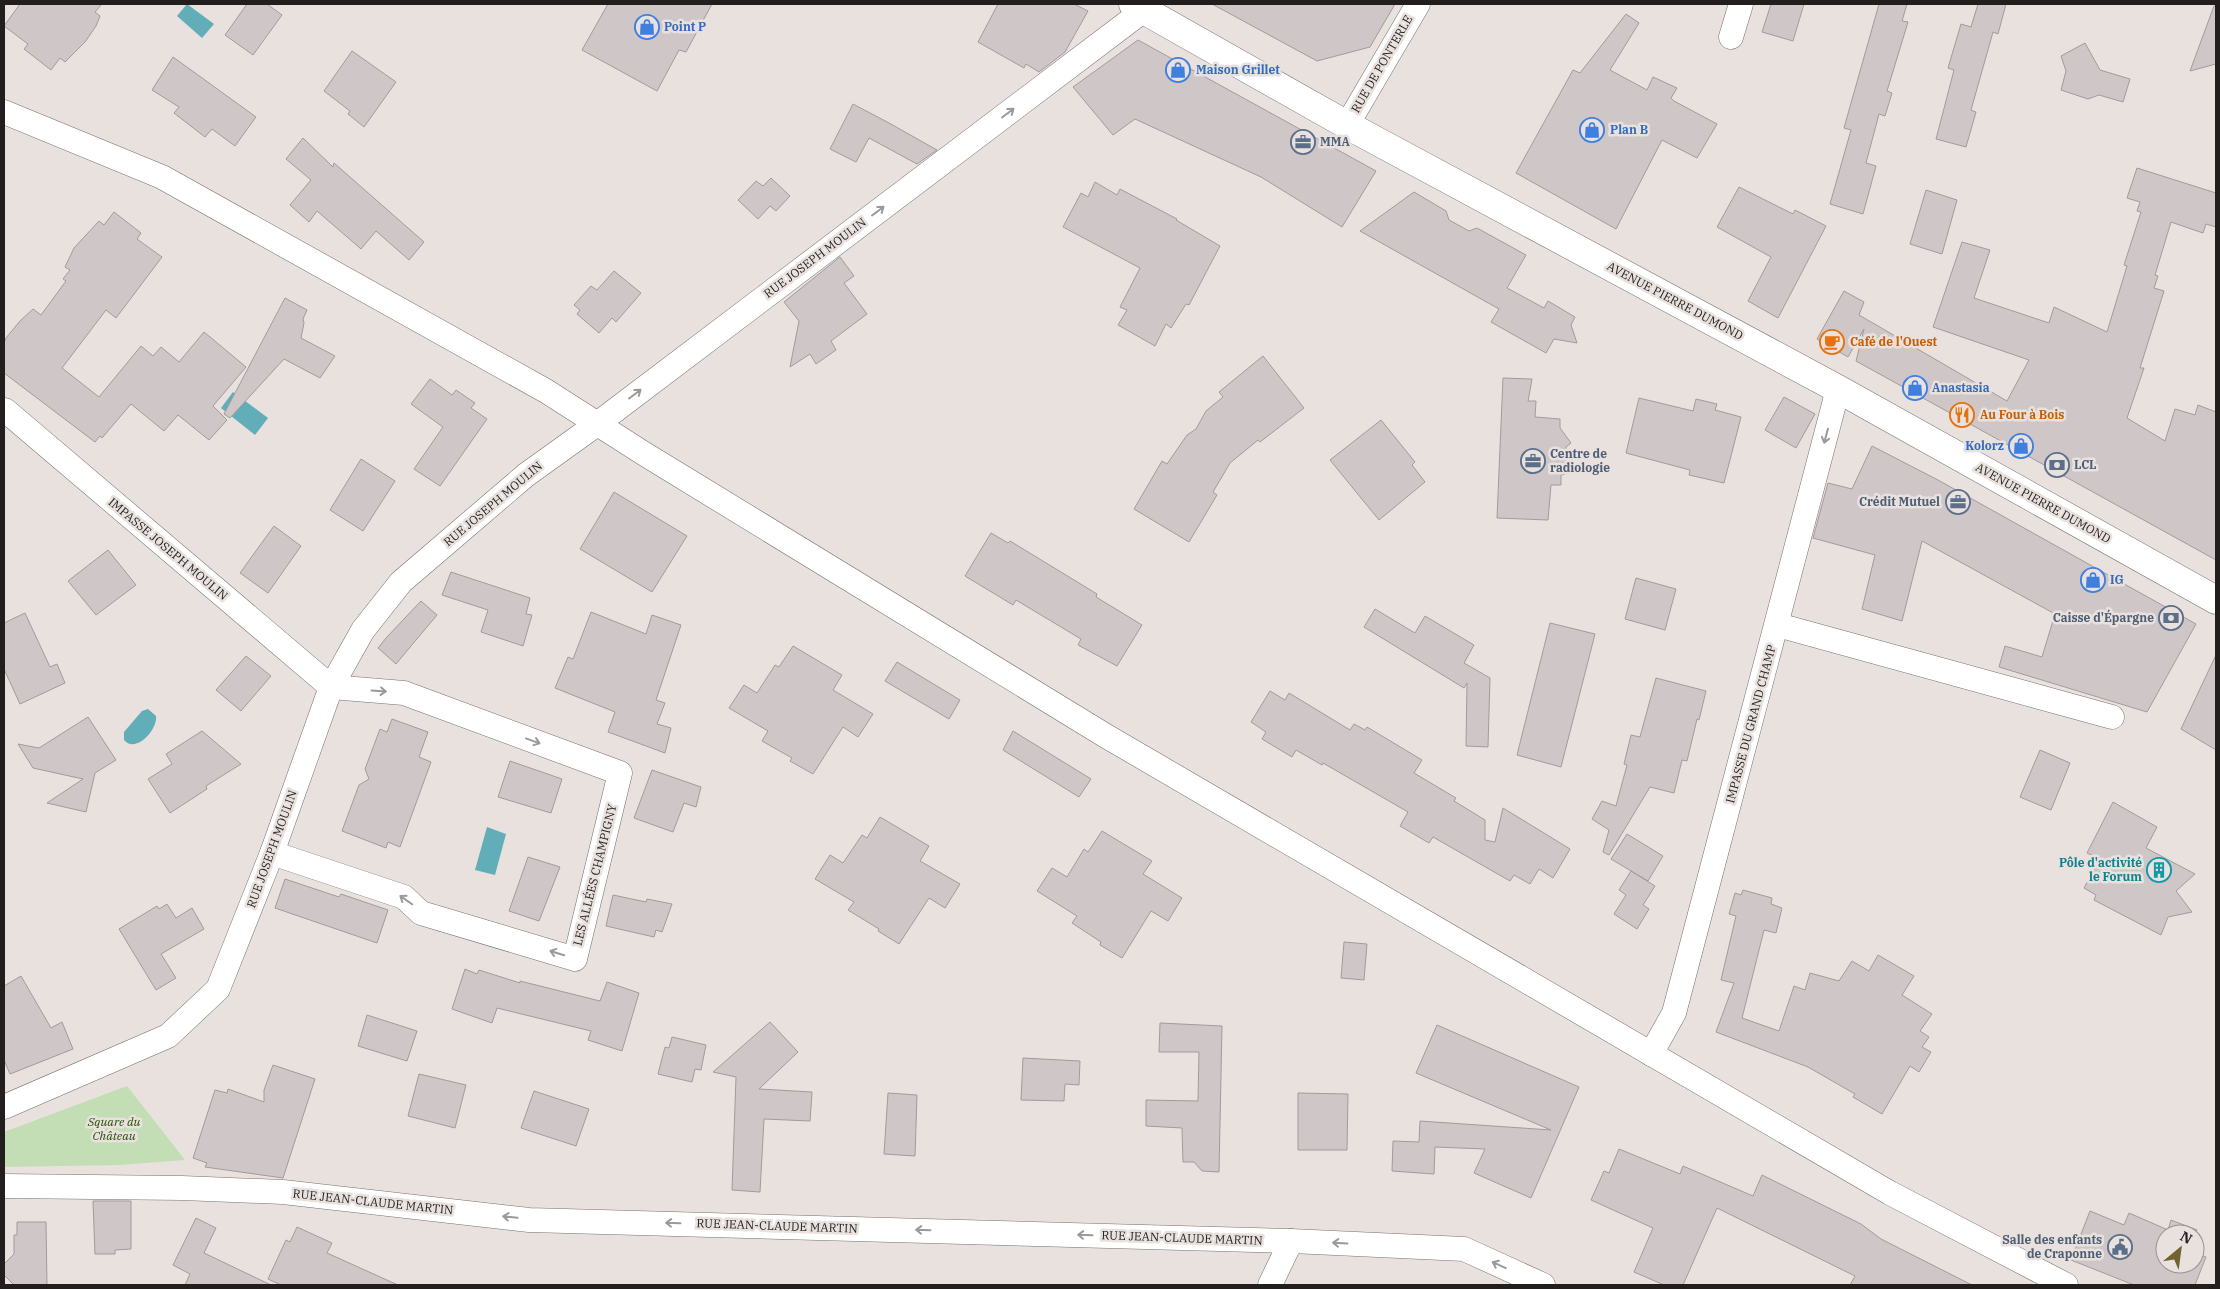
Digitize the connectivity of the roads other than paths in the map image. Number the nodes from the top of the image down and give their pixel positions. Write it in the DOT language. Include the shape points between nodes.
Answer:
graph roads {
  1 [pos="1418,4"];
  2 [pos="1742,4"];
  3 [pos="1139,7"];
  4 [pos="1731,37"];
  5 [pos="4,112"];
  6 [pos="1347,125"];
  7 [pos="1838,389"];
  8 [pos="5,410"];
  9 [pos="597,424"];
  10 [pos="2216,600"];
  11 [pos="1778,624"];
  12 [pos="331,687"];
  13 [pos="2112,717"];
  14 [pos="272,853"];
  15 [pos="1652,1054"];
  16 [pos="4,1106"];
  17 [pos="4,1186"];
  18 [pos="1291,1241"];
  19 [pos="1270,1285"];
  20 [pos="1543,1285"];
  21 [pos="2066,1285"];
  1 -- 6 [label="street, RUE DE PONTERLE"];
  2 -- 4 [label="street"];
  3 -- 6 [label="main road, AVENUE PIERRE DUMOND"];
  9 -- 3 [label="street, RUE JOSEPH MOULIN, one-way"];
  5 -- 9 [label="street" via="162,177 546,391"];
  6 -- 7 [label="main road, AVENUE PIERRE DUMOND"];
  7 -- 10 [label="main road, AVENUE PIERRE DUMOND"];
  7 -- 11 [label="street, IMPASSE DU GRAND CHAMP, one-way"];
  8 -- 12 [label="street, IMPASSE JOSEPH MOULIN"];
  9 -- 12 [label="street, RUE JOSEPH MOULIN" via="526,475 401,582 362,630"];
  9 -- 15 [label="street" via="1106,736"];
  11 -- 13 [label="street"];
  11 -- 15 [label="street, IMPASSE DU GRAND CHAMP" via="1674,1013"];
  12 -- 14 [label="street, RUE JOSEPH MOULIN"];
  12 -- 14 [label="street, LES ALLÉES CHAMPIGNY, one-way" via="404,693 620,773 575,959 420,913 404,897"];
  14 -- 16 [label="street, RUE JOSEPH MOULIN" via="218,989 195,1013 168,1036"];
  15 -- 21 [label="street" via="1890,1193"];
  18 -- 17 [label="street, RUE JEAN-CLAUDE MARTIN, one-way" via="530,1220 283,1192"];
  18 -- 19 [label="street"];
  20 -- 18 [label="street, RUE JEAN-CLAUDE MARTIN, one-way" via="1464,1250"];
}
